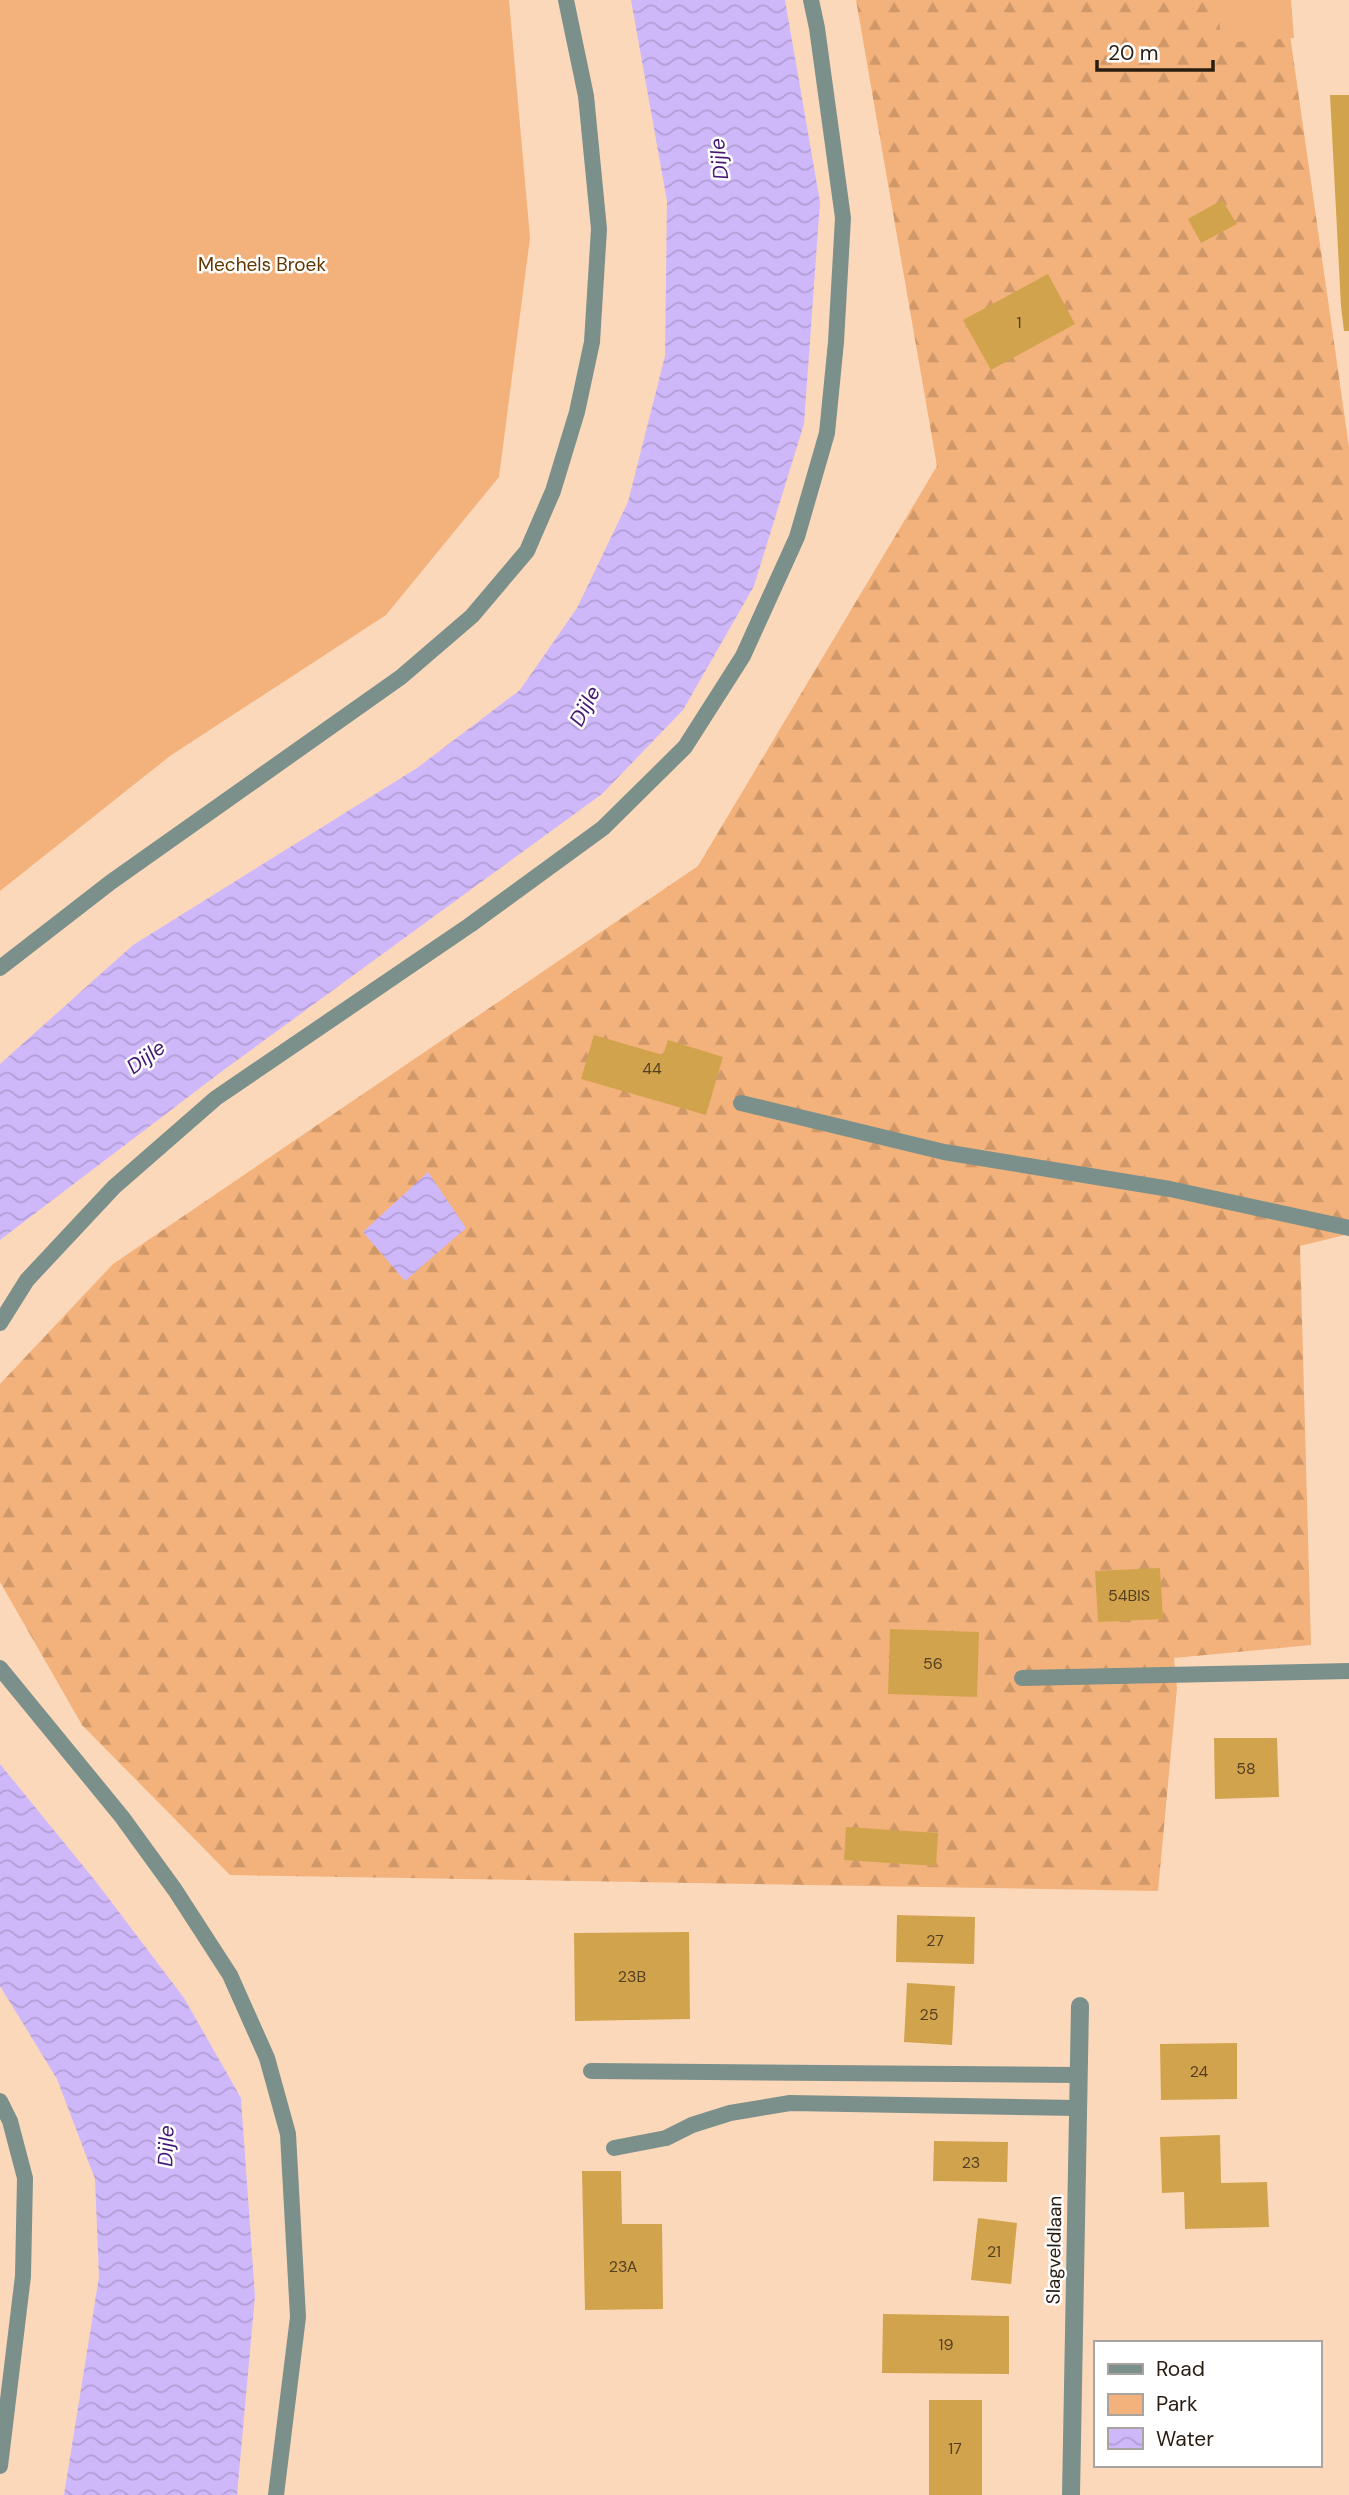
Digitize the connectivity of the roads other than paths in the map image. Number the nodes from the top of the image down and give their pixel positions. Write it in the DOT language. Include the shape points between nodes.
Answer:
graph roads {
  1 [pos="566,0"];
  2 [pos="811,0"];
  3 [pos="0,968"];
  4 [pos="741,1103"];
  5 [pos="1349,1228"];
  6 [pos="0,1323"];
  7 [pos="0,1668"];
  8 [pos="1349,1671"];
  9 [pos="1022,1678"];
  10 [pos="1080,2006"];
  11 [pos="591,2071"];
  12 [pos="1078,2075"];
  13 [pos="0,2101"];
  14 [pos="1078,2108"];
  15 [pos="614,2148"];
  16 [pos="0,2466"];
  17 [pos="276,2495"];
  18 [pos="1071,2495"];
  1 -- 3 [label="lane" via="586,96 599,229 592,342 553,491 527,551 472,616 401,677 111,882"];
  2 -- 6 [label="lane" via="843,218 827,433 797,537 743,656 685,747 603,828 216,1098 114,1187 27,1280"];
  4 -- 5 [label="lane" via="944,1152 1170,1189"];
  7 -- 17 [label="lane" via="176,1890 230,1975 267,2058 288,2134 298,2317"];
  8 -- 9 [label="lane"];
  10 -- 12 [label="street, Slagveldlaan"];
  11 -- 12 [label="lane"];
  12 -- 14 [label="street, Slagveldlaan"];
  13 -- 16 [label="lane" via="25,2178 23,2276"];
  14 -- 15 [label="lane" via="790,2103 730,2113 666,2138"];
  14 -- 18 [label="street, Slagveldlaan"];
}
